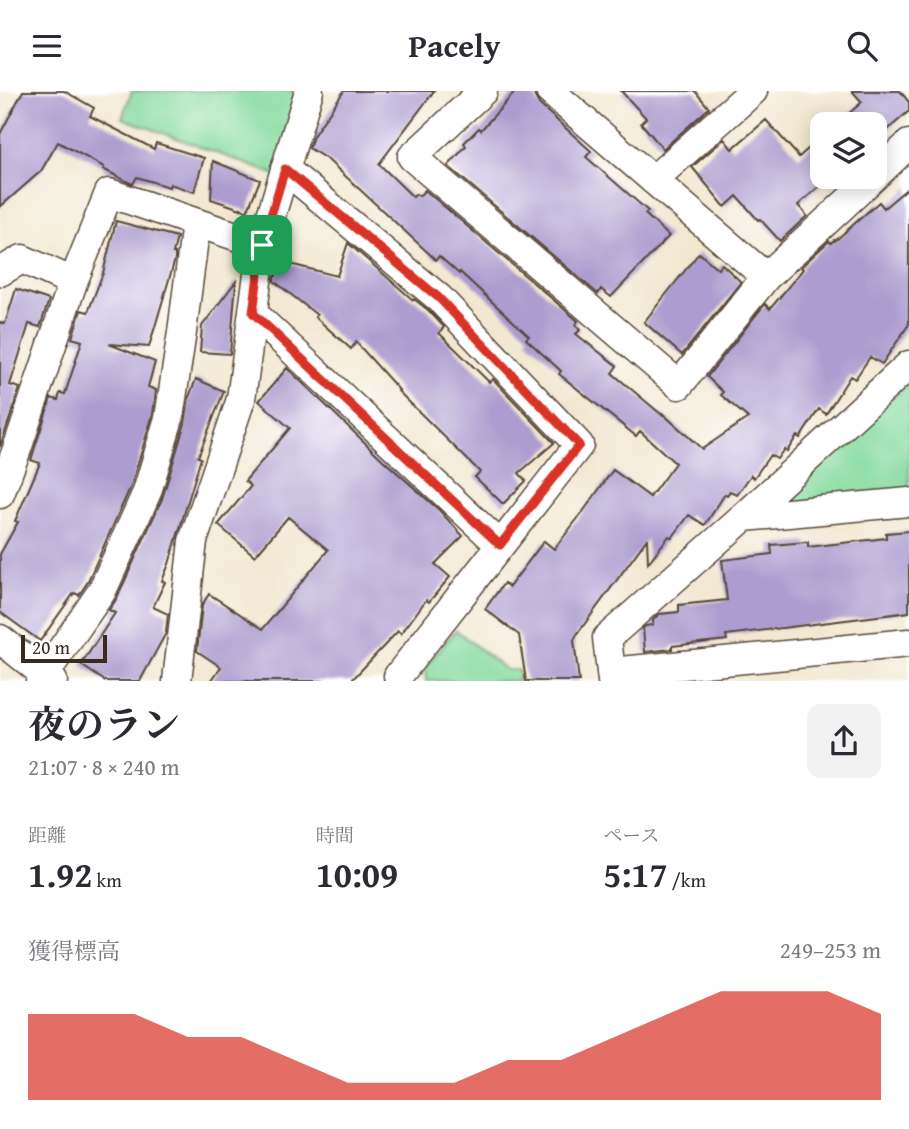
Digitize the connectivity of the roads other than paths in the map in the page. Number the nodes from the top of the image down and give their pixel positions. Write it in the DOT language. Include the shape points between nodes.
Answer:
graph roads {
  1 [pos="309,91"];
  2 [pos="481,91"];
  3 [pos="550,91"];
  4 [pos="753,91"];
  5 [pos="909,145"];
  6 [pos="887,165"];
  7 [pos="285,169"];
  8 [pos="653,180"];
  9 [pos="861,189"];
  10 [pos="195,222"];
  11 [pos="262,245"];
  12 [pos="0,272"];
  13 [pos="766,277"];
  14 [pos="73,282"];
  15 [pos="253,313"];
  16 [pos="909,365"];
  17 [pos="0,494"];
  18 [pos="909,502"];
  19 [pos="744,517"];
  20 [pos="500,545"];
  21 [pos="0,639"];
  22 [pos="909,643"];
  23 [pos="398,676"];
  24 [pos="611,677"];
  25 [pos="46,679"];
  26 [pos="179,679"];
  1 -- 7 [label="street"];
  2 -- 13 [label="street" via="412,157 679,385"];
  3 -- 8 [label="street"];
  4 -- 8 [label="street"];
  5 -- 6 [label="street"];
  7 -- 11 [label="street"];
  7 -- 20 [label="street" via="439,298 579,445"];
  8 -- 13 [label="street"];
  9 -- 13 [label="street"];
  10 -- 11 [label="street"];
  10 -- 14 [label="street" via="109,193"];
  10 -- 25 [label="street" via="169,418 147,492 102,591"];
  11 -- 15 [label="street"];
  12 -- 14 [label="street" via="22,258"];
  14 -- 17 [label="street"];
  15 -- 20 [label="street"];
  15 -- 26 [label="street" via="241,399 193,541"];
  16 -- 19 [label="street"];
  18 -- 19 [label="street"];
  19 -- 24 [label="street" via="607,638"];
  20 -- 23 [label="street"];
  21 -- 25 [label="street"];
  22 -- 24 [label="street"];
}
